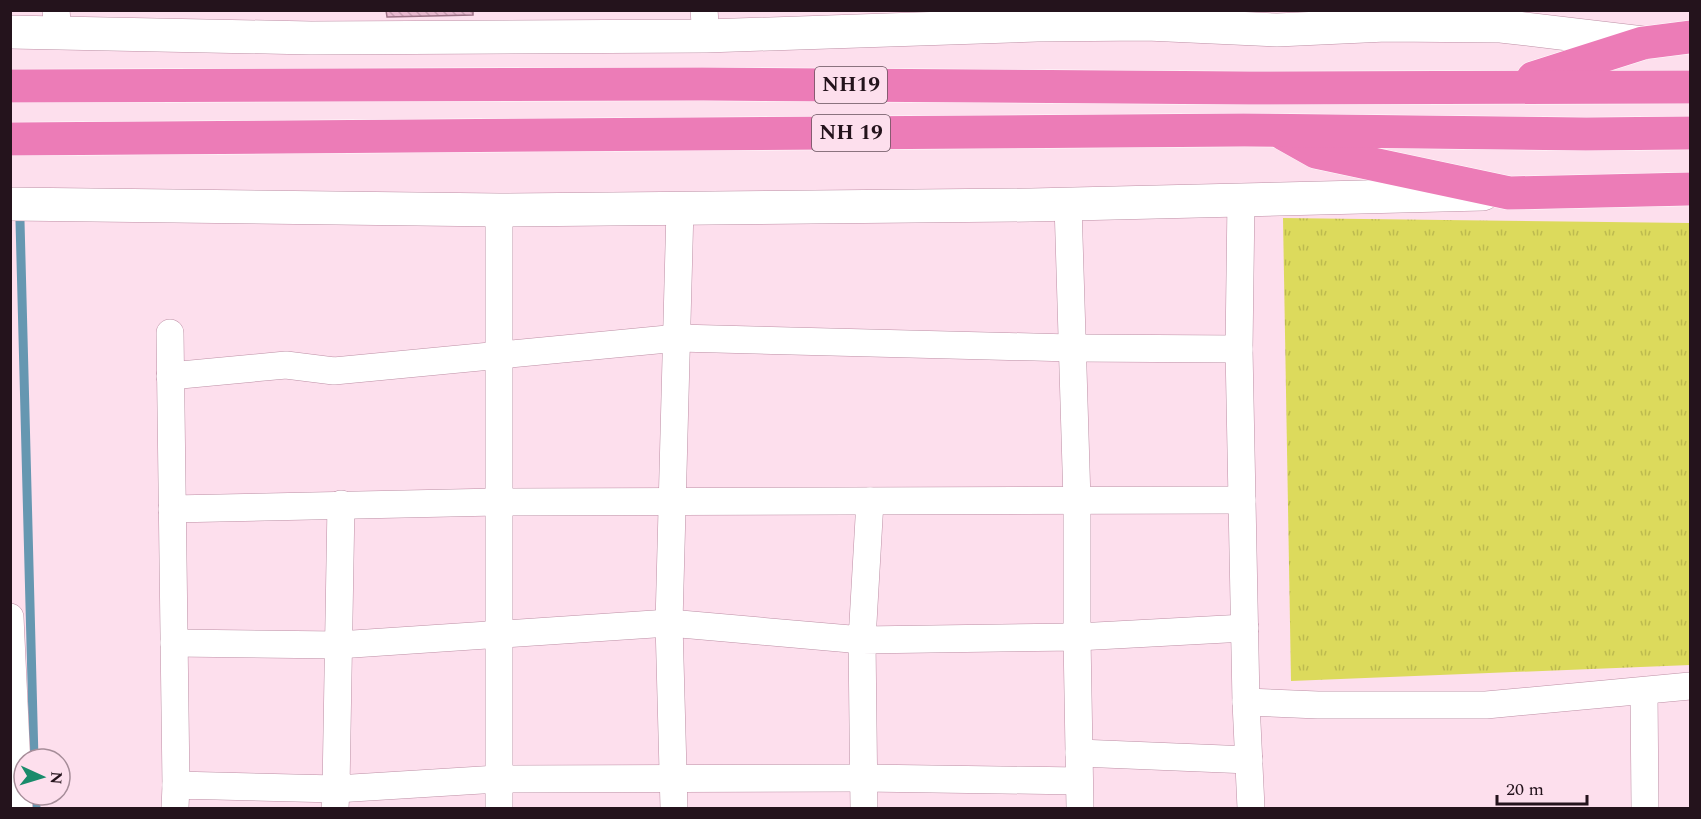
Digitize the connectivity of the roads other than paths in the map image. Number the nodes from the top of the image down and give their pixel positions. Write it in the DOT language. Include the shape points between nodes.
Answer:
graph roads {
  1 [pos="1172,18"];
  2 [pos="57,22"];
  3 [pos="705,23"];
  4 [pos="10,32"];
  5 [pos="1690,37"];
  6 [pos="1643,43"];
  7 [pos="10,86"];
  8 [pos="1690,87"];
  9 [pos="1503,88"];
  10 [pos="1277,130"];
  11 [pos="1690,133"];
  12 [pos="10,139"];
  13 [pos="1690,189"];
  14 [pos="1509,193"];
  15 [pos="1241,200"];
  16 [pos="10,204"];
  17 [pos="1068,204"];
  18 [pos="680,208"];
  19 [pos="499,210"];
  20 [pos="170,333"];
  21 [pos="678,338"];
  22 [pos="1071,348"];
  23 [pos="1239,350"];
  24 [pos="498,356"];
  25 [pos="170,376"];
  26 [pos="1242,500"];
  27 [pos="674,501"];
  28 [pos="870,501"];
  29 [pos="1077,501"];
  30 [pos="497,502"];
  31 [pos="341,504"];
  32 [pos="172,508"];
  33 [pos="10,617"];
  34 [pos="669,623"];
  35 [pos="1245,628"];
  36 [pos="498,635"];
  37 [pos="1077,637"];
  38 [pos="862,640"];
  39 [pos="174,643"];
  40 [pos="338,645"];
  41 [pos="1690,686"];
  42 [pos="1644,691"];
  43 [pos="1246,702"];
  44 [pos="1079,753"];
  45 [pos="1249,760"];
  46 [pos="674,778"];
  47 [pos="864,778"];
  48 [pos="498,779"];
  49 [pos="1079,781"];
  50 [pos="176,797"];
  51 [pos="335,799"];
  52 [pos="19,808"];
  53 [pos="498,808"];
  54 [pos="674,808"];
  55 [pos="864,808"];
  56 [pos="1080,808"];
  57 [pos="1251,808"];
  58 [pos="1645,808"];
  1 -- 3 [label="street" via="1037,25"];
  1 -- 6 [label="street" via="1277,30 1386,25 1501,26"];
  2 -- 3 [label="street" via="310,38"];
  2 -- 4 [label="street"];
  5 -- 6 [label="highway"];
  6 -- 9 [label="highway"];
  7 -- 9 [label="highway, NH19"];
  8 -- 9 [label="highway, NH19"];
  10 -- 11 [label="highway, NH 19"];
  10 -- 12 [label="highway, NH 19"];
  10 -- 14 [label="highway" via="1316,152"];
  13 -- 14 [label="highway"];
  14 -- 15 [label="street"];
  15 -- 17 [label="street"];
  15 -- 23 [label="street"];
  16 -- 19 [label="street"];
  17 -- 18 [label="street"];
  17 -- 22 [label="street"];
  18 -- 19 [label="street"];
  18 -- 21 [label="street"];
  19 -- 24 [label="street"];
  20 -- 25 [label="street"];
  21 -- 22 [label="street"];
  21 -- 24 [label="street"];
  21 -- 27 [label="street"];
  22 -- 23 [label="street"];
  22 -- 29 [label="street"];
  23 -- 26 [label="street"];
  24 -- 25 [label="street" via="334,371 286,365"];
  24 -- 30 [label="street"];
  25 -- 32 [label="street"];
  26 -- 29 [label="street"];
  26 -- 35 [label="street"];
  27 -- 28 [label="street"];
  27 -- 30 [label="street"];
  27 -- 34 [label="street"];
  28 -- 29 [label="street"];
  28 -- 38 [label="street"];
  29 -- 37 [label="street"];
  30 -- 31 [label="street"];
  30 -- 36 [label="street"];
  31 -- 32 [label="street"];
  31 -- 40 [label="street"];
  32 -- 39 [label="street"];
  33 -- 52 [label="street"];
  34 -- 36 [label="street"];
  34 -- 38 [label="street"];
  34 -- 46 [label="street"];
  35 -- 37 [label="street"];
  35 -- 43 [label="street"];
  36 -- 40 [label="street"];
  36 -- 48 [label="street"];
  37 -- 38 [label="street"];
  37 -- 44 [label="street"];
  38 -- 47 [label="street"];
  39 -- 40 [label="street"];
  39 -- 50 [label="street"];
  40 -- 51 [label="street"];
  41 -- 42 [label="street"];
  42 -- 43 [label="street" via="1486,705"];
  42 -- 58 [label="street"];
  43 -- 45 [label="street"];
  44 -- 45 [label="street"];
  44 -- 49 [label="street"];
  45 -- 57 [label="street"];
  46 -- 47 [label="street"];
  46 -- 48 [label="street"];
  46 -- 54 [label="street"];
  47 -- 49 [label="street"];
  47 -- 55 [label="street"];
  48 -- 51 [label="street"];
  48 -- 53 [label="street"];
  49 -- 56 [label="street"];
  50 -- 51 [label="street"];
}
